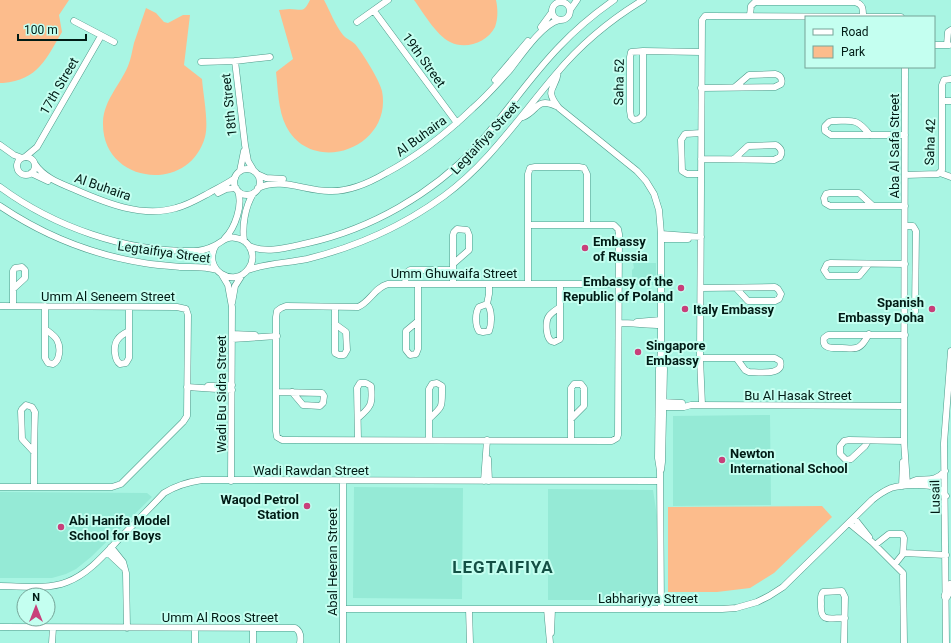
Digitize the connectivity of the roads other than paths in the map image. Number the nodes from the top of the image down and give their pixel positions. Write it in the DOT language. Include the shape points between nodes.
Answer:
graph roads {
  1 [pos="388,0"];
  2 [pos="548,0"];
  3 [pos="577,0"];
  4 [pos="614,0"];
  5 [pos="643,0"];
  6 [pos="561,1"];
  7 [pos="374,10"];
  8 [pos="570,10"];
  9 [pos="552,11"];
  10 [pos="750,15"];
  11 [pos="863,16"];
  12 [pos="559,20"];
  13 [pos="74,21"];
  14 [pos="357,22"];
  15 [pos="951,30"];
  16 [pos="538,33"];
  17 [pos="101,36"];
  18 [pos="114,42"];
  19 [pos="935,45"];
  20 [pos="949,45"];
  21 [pos="643,51"];
  22 [pos="701,52"];
  23 [pos="270,57"];
  24 [pos="235,61"];
  25 [pos="201,62"];
  26 [pos="905,68"];
  27 [pos="558,72"];
  28 [pos="951,79"];
  29 [pos="735,87"];
  30 [pos="701,88"];
  31 [pos="942,101"];
  32 [pos="951,101"];
  33 [pos="559,108"];
  34 [pos="520,117"];
  35 [pos="456,122"];
  36 [pos="701,133"];
  37 [pos="870,135"];
  38 [pos="905,135"];
  39 [pos="0,145"];
  40 [pos="245,145"];
  41 [pos="37,148"];
  42 [pos="0,150"];
  43 [pos="24,158"];
  44 [pos="701,159"];
  45 [pos="734,159"];
  46 [pos="34,163"];
  47 [pos="17,167"];
  48 [pos="240,172"];
  49 [pos="31,173"];
  50 [pos="255,173"];
  51 [pos="940,173"];
  52 [pos="701,174"];
  53 [pos="905,175"];
  54 [pos="951,177"];
  55 [pos="235,178"];
  56 [pos="0,187"];
  57 [pos="258,188"];
  58 [pos="314,188"];
  59 [pos="237,190"];
  60 [pos="76,192"];
  61 [pos="252,194"];
  62 [pos="198,201"];
  63 [pos="240,202"];
  64 [pos="248,205"];
  65 [pos="0,206"];
  66 [pos="872,206"];
  67 [pos="905,206"];
  68 [pos="236,218"];
  69 [pos="244,220"];
  70 [pos="528,225"];
  71 [pos="587,225"];
  72 [pos="904,226"];
  73 [pos="661,237"];
  74 [pos="701,237"];
  75 [pos="225,238"];
  76 [pos="246,243"];
  77 [pos="216,245"];
  78 [pos="869,264"];
  79 [pos="904,264"];
  80 [pos="453,267"];
  81 [pos="248,270"];
  82 [pos="220,272"];
  83 [pos="242,275"];
  84 [pos="405,284"];
  85 [pos="418,284"];
  86 [pos="453,284"];
  87 [pos="489,284"];
  88 [pos="528,284"];
  89 [pos="560,284"];
  90 [pos="619,284"];
  91 [pos="700,288"];
  92 [pos="736,288"];
  93 [pos="13,289"];
  94 [pos="487,304"];
  95 [pos="0,306"];
  96 [pos="13,306"];
  97 [pos="45,306"];
  98 [pos="129,307"];
  99 [pos="232,307"];
  100 [pos="335,307"];
  101 [pos="560,307"];
  102 [pos="904,317"];
  103 [pos="418,320"];
  104 [pos="661,322"];
  105 [pos="619,323"];
  106 [pos="335,324"];
  107 [pos="45,329"];
  108 [pos="129,331"];
  109 [pos="870,334"];
  110 [pos="904,335"];
  111 [pos="232,336"];
  112 [pos="276,336"];
  113 [pos="951,350"];
  114 [pos="700,358"];
  115 [pos="737,359"];
  116 [pos="187,387"];
  117 [pos="232,387"];
  118 [pos="277,392"];
  119 [pos="292,392"];
  120 [pos="661,404"];
  121 [pos="702,405"];
  122 [pos="904,406"];
  123 [pos="358,418"];
  124 [pos="429,419"];
  125 [pos="571,419"];
  126 [pos="358,440"];
  127 [pos="429,440"];
  128 [pos="487,440"];
  129 [pos="571,440"];
  130 [pos="868,441"];
  131 [pos="904,441"];
  132 [pos="34,452"];
  133 [pos="945,471"];
  134 [pos="231,481"];
  135 [pos="343,481"];
  136 [pos="486,481"];
  137 [pos="660,481"];
  138 [pos="906,485"];
  139 [pos="0,486"];
  140 [pos="34,487"];
  141 [pos="946,496"];
  142 [pos="851,520"];
  143 [pos="874,543"];
  144 [pos="109,549"];
  145 [pos="904,553"];
  146 [pos="946,555"];
  147 [pos="895,564"];
  148 [pos="951,584"];
  149 [pos="0,586"];
  150 [pos="946,596"];
  151 [pos="343,609"];
  152 [pos="469,609"];
  153 [pos="549,609"];
  154 [pos="661,609"];
  155 [pos="844,618"];
  156 [pos="0,627"];
  157 [pos="53,628"];
  158 [pos="127,628"];
  159 [pos="195,628"];
  160 [pos="253,628"];
  161 [pos="550,641"];
  162 [pos="52,643"];
  163 [pos="195,643"];
  164 [pos="253,643"];
  165 [pos="300,643"];
  166 [pos="343,643"];
  167 [pos="470,643"];
  168 [pos="844,643"];
  169 [pos="904,643"];
  170 [pos="946,643"];
  1 -- 7 [label="street"];
  2 -- 9 [label="street"];
  3 -- 8 [label="street, Al Buhaira"];
  4 -- 76 [label="street, Legtaifiya Street" via="585,22 559,47 476,147 428,188 381,216 325,238 270,250 256,249"];
  5 -- 27 [label="street, Legtaifiya Street" via="596,33"];
  6 -- 8 [label="street, Al Buhaira"];
  6 -- 9 [label="street, Al Buhaira" via="555,4"];
  7 -- 14 [label="street"];
  7 -- 35 [label="street, 19th Street"];
  8 -- 12 [label="street, Al Buhaira" via="567,18"];
  9 -- 12 [label="street" via="554,17"];
  9 -- 16 [label="street, Al Buhaira"];
  10 -- 11 [label="street"];
  10 -- 11 [label="street" via="751,6 755,2 843,2 859,3 863,9"];
  10 -- 22 [label="street" via="705,16 701,21"];
  12 -- 16 [label="street, Al Buhaira"];
  13 -- 17 [label="street"];
  15 -- 20 [label="street" via="948,32"];
  16 -- 35 [label="street, Al Buhaira" via="487,92"];
  17 -- 18 [label="street"];
  17 -- 41 [label="street, 17th Street"];
  19 -- 20 [label="street"];
  21 -- 21 [label="street, Saha 52" via="631,52 630,57 630,111 634,120 639,120 642,115"];
  21 -- 22 [label="street, Saha 52"];
  22 -- 30 [label="street"];
  23 -- 24 [label="street, 18th Street"];
  24 -- 25 [label="street, 18th Street"];
  24 -- 40 [label="street, 18th Street"];
  26 -- 38 [label="street, Aba Al Safa Street"];
  27 -- 33 [label="street" via="551,93"];
  27 -- 34 [label="street, Legtaifiya Street"];
  28 -- 31 [label="street, Saha 42" via="943,82"];
  29 -- 29 [label="street" via="751,74 777,74 782,81 776,87"];
  29 -- 30 [label="street"];
  30 -- 36 [label="street"];
  31 -- 32 [label="street, Saha 42"];
  31 -- 51 [label="street, Saha 42"];
  33 -- 34 [label="street" via="550,103 543,103 536,105 526,116"];
  33 -- 73 [label="street" via="646,181 658,204"];
  34 -- 81 [label="street, Legtaifiya Street" via="472,172 444,196 400,223 368,239 334,251"];
  35 -- 58 [label="street, Al Buhaira" via="404,161 373,178 340,187"];
  36 -- 44 [label="street"];
  36 -- 52 [label="street" via="685,134 681,140 682,170 687,174"];
  37 -- 37 [label="street" via="854,121 829,122 824,128 826,133 831,135"];
  37 -- 38 [label="street"];
  38 -- 53 [label="street, Aba Al Safa Street"];
  39 -- 43 [label="street" via="14,155"];
  40 -- 48 [label="street, 18th Street"];
  40 -- 50 [label="street, 18th Street" via="248,161"];
  41 -- 43 [label="street, 17th Street"];
  41 -- 46 [label="street, 17th Street"];
  42 -- 47 [label="street" via="12,158"];
  43 -- 46 [label="street" via="32,159"];
  43 -- 47 [label="street" via="19,161"];
  44 -- 45 [label="street"];
  44 -- 52 [label="street"];
  45 -- 45 [label="street" via="748,146 776,146 782,152 774,160"];
  46 -- 49 [label="street" via="35,169"];
  46 -- 60 [label="street, Al Buhaira" via="43,173"];
  47 -- 49 [label="street" via="22,174"];
  48 -- 50 [label="street" via="245,170"];
  48 -- 55 [label="street"];
  49 -- 60 [label="street, Al Buhaira"];
  50 -- 57 [label="street" via="260,181"];
  50 -- 58 [label="street, Al Buhaira" via="266,178"];
  51 -- 53 [label="street, Saha 42"];
  51 -- 54 [label="street"];
  52 -- 74 [label="street"];
  53 -- 67 [label="street, Aba Al Safa Street"];
  55 -- 59 [label="street"];
  55 -- 62 [label="street, Al Buhaira"];
  56 -- 77 [label="street, Legtaifiya Street" via="48,216 78,229 132,245 194,251"];
  57 -- 58 [label="street, Al Buhaira" via="279,183"];
  57 -- 61 [label="street"];
  59 -- 61 [label="street"];
  59 -- 62 [label="street, Al Buhaira" via="223,190"];
  59 -- 63 [label="street"];
  60 -- 62 [label="street, Al Buhaira" via="138,211 170,210"];
  61 -- 64 [label="street"];
  63 -- 64 [label="street"];
  63 -- 68 [label="street"];
  64 -- 69 [label="street"];
  65 -- 82 [label="street, Legtaifiya Street" via="33,226 92,250 144,263 208,268"];
  66 -- 66 [label="street" via="857,193 830,193 824,198 825,203 830,206"];
  66 -- 67 [label="street"];
  67 -- 72 [label="street, Aba Al Safa Street"];
  68 -- 69 [label="street"];
  68 -- 75 [label="street" via="233,228"];
  69 -- 76 [label="street"];
  70 -- 71 [label="street, Umm Ghuwaifa Street"];
  70 -- 71 [label="street" via="530,168 579,167 584,168 586,172"];
  70 -- 88 [label="street"];
  71 -- 90 [label="street, Umm Ghuwaifa Street" via="614,225 618,229"];
  72 -- 79 [label="street, Aba Al Safa Street"];
  72 -- 102 [label="street" via="913,226 916,231 915,312 912,317"];
  73 -- 74 [label="street" via="680,240"];
  73 -- 104 [label="street"];
  74 -- 91 [label="street"];
  75 -- 76 [label="street" via="237,238"];
  75 -- 77 [label="street"];
  76 -- 81 [label="street" via="252,252"];
  77 -- 82 [label="street" via="213,251 213,265"];
  78 -- 78 [label="street" via="861,275 856,276 828,276 824,270 830,263"];
  78 -- 79 [label="street"];
  79 -- 102 [label="street, Aba Al Safa Street"];
  80 -- 80 [label="street" via="469,250 470,235 467,230 459,229 454,232"];
  80 -- 84 [label="street" via="410,270 406,273"];
  80 -- 86 [label="street"];
  81 -- 83 [label="street"];
  82 -- 83 [label="street" via="230,277"];
  82 -- 99 [label="street, Wadi Bu Sidra Street" via="228,285"];
  83 -- 99 [label="street, Wadi Bu Sidra Street" via="235,286"];
  84 -- 85 [label="street, Umm Ghuwaifa Street"];
  84 -- 100 [label="street, Umm Ghuwaifa Street" via="385,284 358,307"];
  85 -- 86 [label="street, Umm Ghuwaifa Street"];
  85 -- 103 [label="street"];
  86 -- 87 [label="street, Umm Ghuwaifa Street"];
  87 -- 88 [label="street, Umm Ghuwaifa Street"];
  87 -- 94 [label="street"];
  88 -- 89 [label="street, Umm Ghuwaifa Street"];
  89 -- 90 [label="street, Umm Ghuwaifa Street"];
  89 -- 101 [label="street"];
  90 -- 105 [label="street, Umm Ghuwaifa Street"];
  91 -- 92 [label="street"];
  91 -- 114 [label="street"];
  92 -- 92 [label="street" via="751,301 775,301 782,294 775,287"];
  93 -- 96 [label="street"];
  95 -- 96 [label="street, Umm Al Seneem Street"];
  96 -- 97 [label="street, Umm Al Seneem Street"];
  97 -- 98 [label="street, Umm Al Seneem Street"];
  97 -- 107 [label="street"];
  98 -- 108 [label="street"];
  98 -- 116 [label="street, Umm Al Seneem Street" via="178,307 187,311"];
  99 -- 111 [label="street, Wadi Bu Sidra Street"];
  100 -- 106 [label="street"];
  100 -- 112 [label="street, Umm Ghuwaifa Street" via="281,308 276,312"];
  101 -- 101 [label="street" via="547,319 547,337 551,341 560,339"];
  102 -- 110 [label="street, Aba Al Safa Street"];
  103 -- 103 [label="street" via="405,333 406,350 410,355 416,354 418,349"];
  104 -- 105 [label="street"];
  104 -- 120 [label="street"];
  105 -- 129 [label="street, Umm Ghuwaifa Street" via="618,437 612,441"];
  106 -- 106 [label="street" via="346,332 348,350 344,355 335,353"];
  107 -- 107 [label="street" via="58,344 58,358 53,364 48,363 45,358"];
  108 -- 108 [label="street" via="119,337 116,343 116,361 120,364 126,363 129,358"];
  109 -- 109 [label="street" via="856,348 831,348 823,342 828,335"];
  109 -- 110 [label="street"];
  110 -- 122 [label="street, Aba Al Safa Street"];
  111 -- 112 [label="street"];
  111 -- 117 [label="street, Wadi Bu Sidra Street"];
  112 -- 118 [label="street, Umm Ghuwaifa Street"];
  113 -- 133 [label="street, Lusail" via="945,425"];
  114 -- 115 [label="street"];
  114 -- 121 [label="street"];
  115 -- 115 [label="street" via="748,372 775,372 781,366 780,361 775,358"];
  116 -- 117 [label="street"];
  116 -- 140 [label="street, Umm Al Seneem Street" via="186,419 121,484 112,487"];
  117 -- 134 [label="street, Wadi Bu Sidra Street"];
  118 -- 119 [label="street"];
  118 -- 126 [label="street, Umm Ghuwaifa Street" via="276,434 280,439"];
  119 -- 119 [label="street" via="303,405 320,406 323,403 322,393"];
  120 -- 121 [label="street, Bu Al Hasak Street"];
  120 -- 137 [label="street"];
  121 -- 122 [label="street, Bu Al Hasak Street"];
  122 -- 131 [label="street, Aba Al Safa Street"];
  123 -- 123 [label="street" via="371,404 371,386 366,383 360,383 357,388"];
  123 -- 126 [label="street"];
  124 -- 124 [label="street" via="442,405 440,384 432,384 429,389"];
  124 -- 127 [label="street"];
  125 -- 125 [label="street" via="584,406 584,388 581,384 574,384 571,388"];
  125 -- 129 [label="street"];
  126 -- 127 [label="street, Umm Ghuwaifa Street"];
  127 -- 128 [label="street, Umm Ghuwaifa Street"];
  128 -- 129 [label="street, Umm Ghuwaifa Street"];
  128 -- 136 [label="street"];
  130 -- 130 [label="street" via="851,460 846,460 840,454 840,446 844,441"];
  130 -- 131 [label="street"];
  131 -- 138 [label="street, Aba Al Safa Street" via="902,471"];
  132 -- 132 [label="street" via="21,435 21,411 26,405 34,409"];
  132 -- 140 [label="street"];
  133 -- 138 [label="street, Labhariyya Street" via="935,479 914,481"];
  133 -- 141 [label="street, Lusail"];
  134 -- 135 [label="street, Wadi Rawdan Street"];
  134 -- 144 [label="street, Wadi Rawdan Street" via="188,482 172,488"];
  135 -- 136 [label="street, Wadi Rawdan Street"];
  135 -- 151 [label="street, Abal Heeran Street"];
  136 -- 137 [label="street, Wadi Rawdan Street"];
  137 -- 154 [label="street"];
  138 -- 141 [label="street, Labhariyya Street" via="933,486"];
  138 -- 142 [label="street, Labhariyya Street" via="882,493"];
  139 -- 140 [label="street, Umm Al Seneem Street"];
  141 -- 146 [label="street, Lusail"];
  142 -- 143 [label="street"];
  142 -- 154 [label="street, Labhariyya Street" via="788,583 757,602 736,608"];
  143 -- 145 [label="street" via="887,534 900,534 904,538"];
  143 -- 147 [label="street"];
  144 -- 149 [label="street, Wadi Rawdan Street" via="85,572 67,582 48,586"];
  144 -- 158 [label="street" via="123,562 126,571"];
  145 -- 146 [label="street"];
  145 -- 147 [label="street"];
  146 -- 150 [label="street, Lusail"];
  147 -- 169 [label="street" via="904,575"];
  148 -- 150 [label="highway"];
  150 -- 170 [label="street, Lusail"];
  151 -- 152 [label="street, Labhariyya Street"];
  151 -- 166 [label="street, Abal Heeran Street"];
  152 -- 153 [label="street, Labhariyya Street"];
  152 -- 167 [label="street"];
  153 -- 154 [label="street, Labhariyya Street"];
  153 -- 161 [label="street"];
  155 -- 155 [label="street" via="822,616 820,613 823,592 843,592"];
  155 -- 168 [label="street"];
  156 -- 157 [label="street, Umm Al Roos Street"];
  157 -- 158 [label="street, Umm Al Roos Street"];
  157 -- 162 [label="street"];
  158 -- 159 [label="street, Umm Al Roos Street"];
  159 -- 160 [label="street, Umm Al Roos Street"];
  159 -- 163 [label="street"];
  160 -- 164 [label="street"];
  160 -- 165 [label="street, Umm Al Roos Street" via="295,628 300,634"];
}
